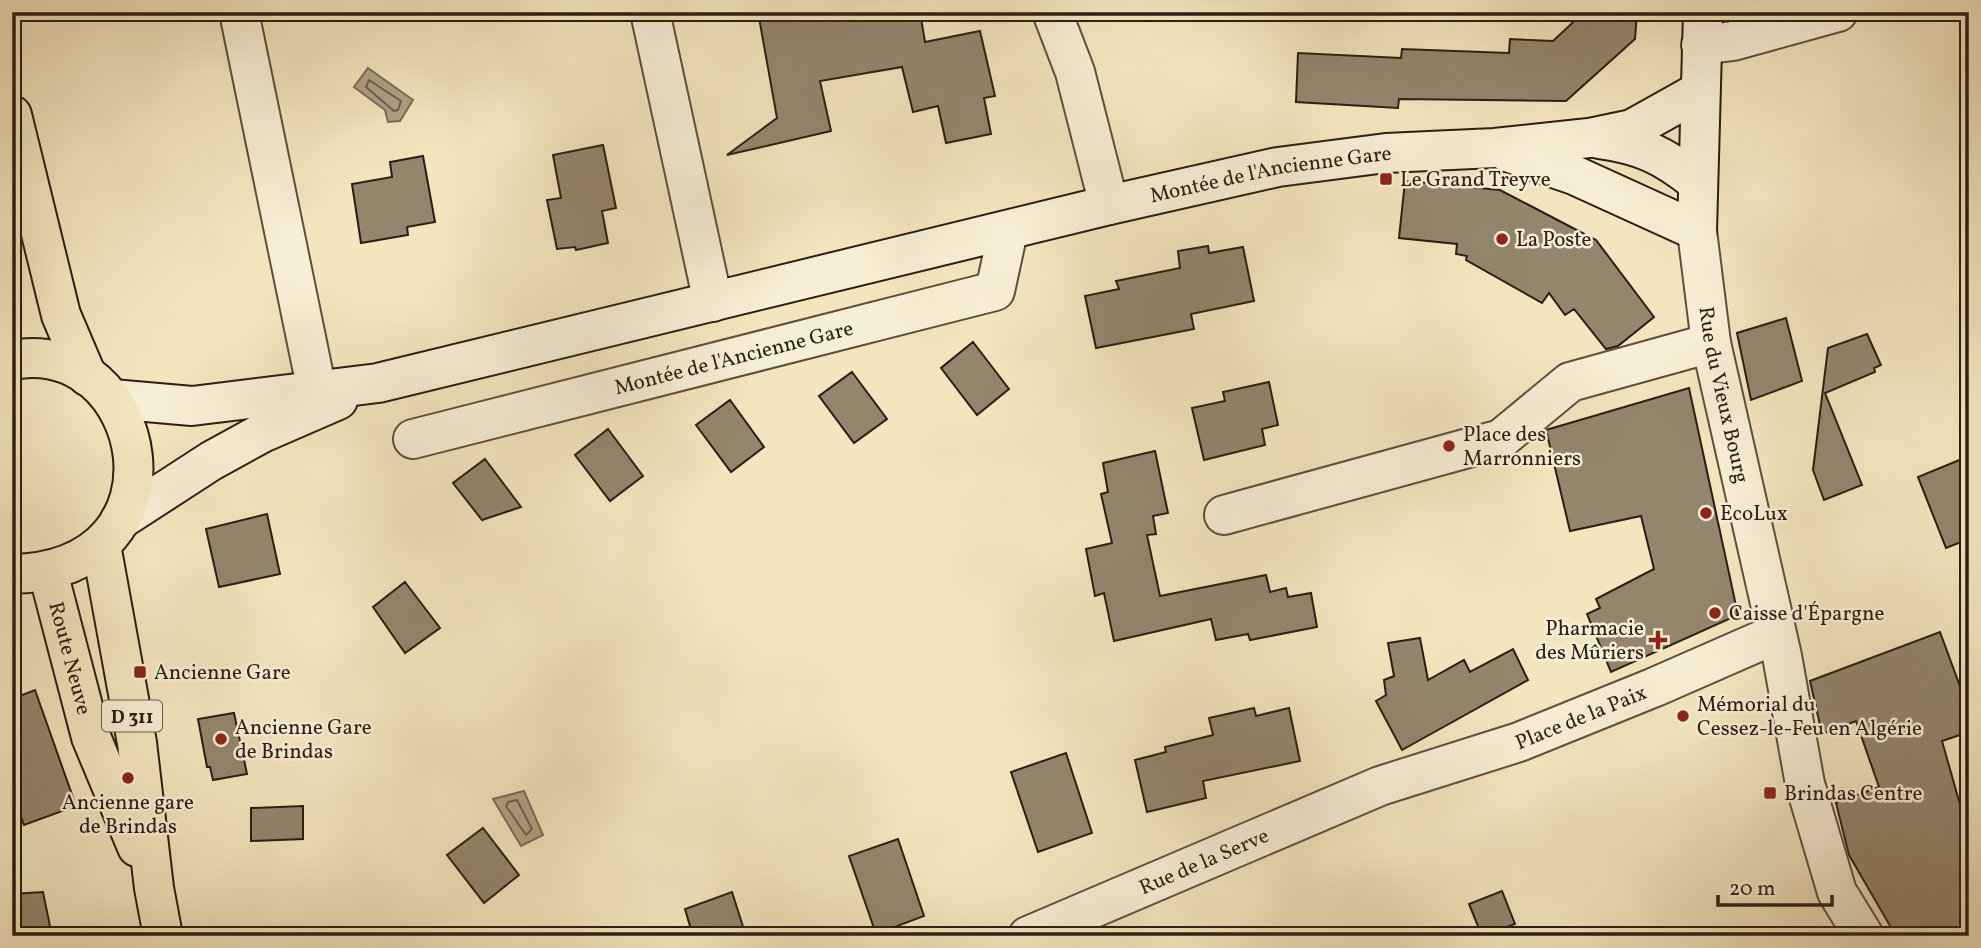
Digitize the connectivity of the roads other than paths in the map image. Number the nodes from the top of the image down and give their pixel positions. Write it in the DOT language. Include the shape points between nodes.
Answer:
graph roads {
  1 [pos="239,12"];
  2 [pos="650,12"];
  3 [pos="1052,12"];
  4 [pos="1838,12"];
  5 [pos="1702,29"];
  6 [pos="1700,91"];
  7 [pos="12,115"];
  8 [pos="1589,138"];
  9 [pos="1495,148"];
  10 [pos="1697,182"];
  11 [pos="1109,205"];
  12 [pos="1007,231"];
  13 [pos="1698,231"];
  14 [pos="713,302"];
  15 [pos="1711,343"];
  16 [pos="12,360"];
  17 [pos="378,383"];
  18 [pos="99,388"];
  19 [pos="317,391"];
  20 [pos="412,439"];
  21 [pos="1224,515"];
  22 [pos="111,532"];
  23 [pos="30,573"];
  24 [pos="1776,634"];
  25 [pos="1380,786"];
  26 [pos="154,888"];
  27 [pos="163,936"];
  28 [pos="1028,936"];
  29 [pos="1864,936"];
  1 -- 19 [label="street"];
  2 -- 14 [label="street"];
  3 -- 11 [label="street" via="1075,72"];
  4 -- 5 [label="street" via="1733,41"];
  5 -- 6 [label="street, Rue du Vieux Bourg"];
  6 -- 8 [label="street, Montée de l'Ancienne Gare" via="1632,129"];
  6 -- 10 [label="street, Rue du Vieux Bourg"];
  7 -- 18 [label="main road" via="61,316"];
  8 -- 9 [label="street, Montée de l'Ancienne Gare"];
  8 -- 10 [label="street, Montée de l'Ancienne Gare" via="1633,143 1667,158"];
  9 -- 11 [label="street, Montée de l'Ancienne Gare" via="1386,153 1279,167"];
  9 -- 13 [label="street, Montée de l'Ancienne Gare" via="1574,175"];
  10 -- 13 [label="street, Rue du Vieux Bourg"];
  11 -- 12 [label="street, Montée de l'Ancienne Gare"];
  12 -- 14 [label="street, Montée de l'Ancienne Gare"];
  12 -- 20 [label="street, Montée de l'Ancienne Gare" via="995,291"];
  13 -- 15 [label="street, Rue du Vieux Bourg"];
  14 -- 17 [label="street, Montée de l'Ancienne Gare"];
  15 -- 21 [label="street" via="1570,382 1501,439"];
  15 -- 24 [label="street, Rue du Vieux Bourg"];
  16 -- 18 [label="main road" via="56,362"];
  17 -- 19 [label="street, Montée de l'Ancienne Gare"];
  17 -- 22 [label="street, Montée de l'Ancienne Gare" via="262,433 211,461"];
  18 -- 19 [label="street, Montée de l'Ancienne Gare" via="192,407"];
  18 -- 22 [label="main road" via="128,428 135,459 132,491"];
  22 -- 23 [label="main road" via="76,562"];
  22 -- 26 [label="main road, D 311"];
  23 -- 26 [label="main road, Route Neuve / D 311"];
  24 -- 25 [label="street, Place de la Paix" via="1657,697"];
  24 -- 29 [label="street, Rue du Vieux Bourg" via="1805,785 1837,892"];
  25 -- 28 [label="street, Rue de la Serve"];
  26 -- 27 [label="main road, D 311"];
}
